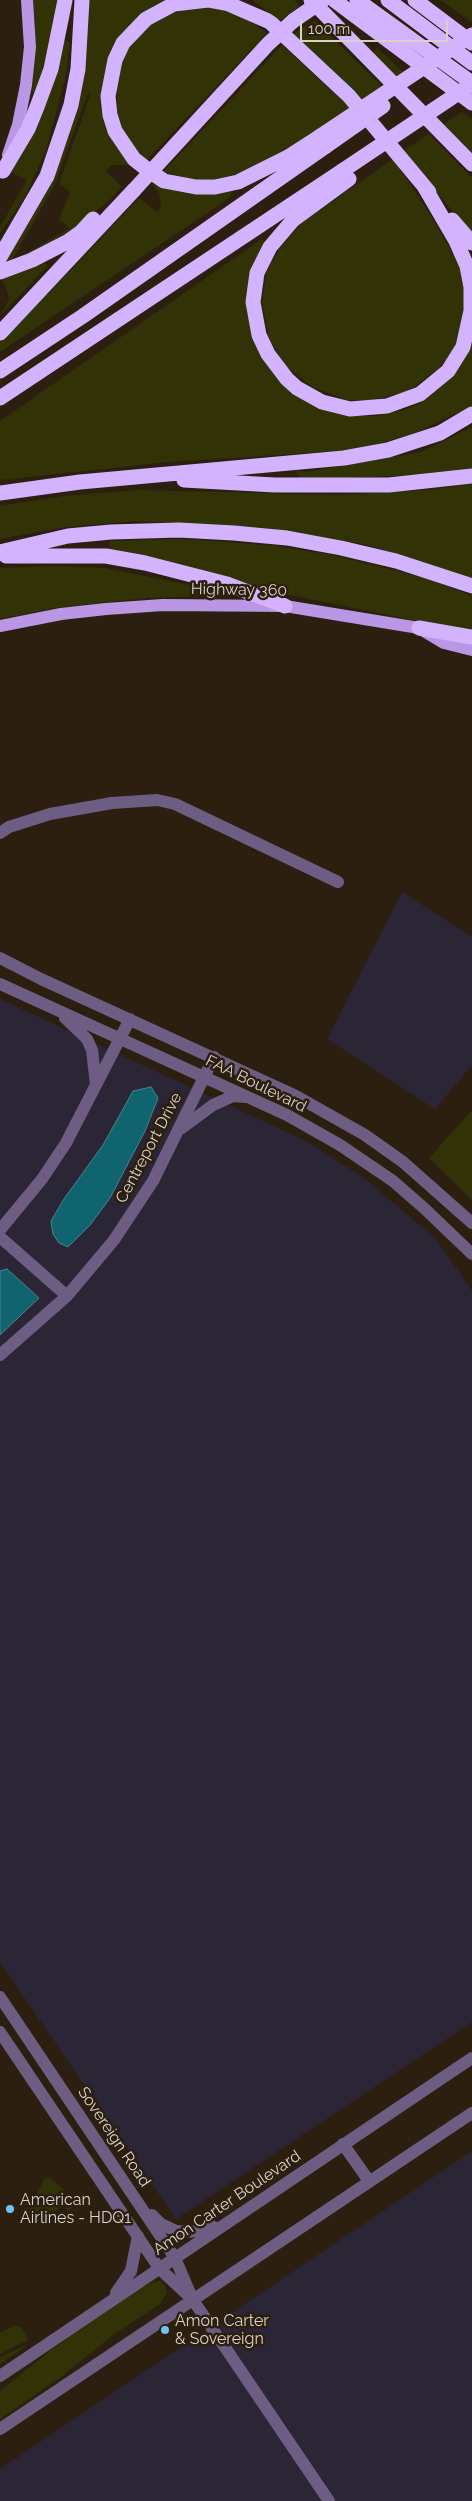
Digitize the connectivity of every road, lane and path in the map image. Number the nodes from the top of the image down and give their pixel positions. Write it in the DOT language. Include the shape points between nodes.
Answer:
graph roads {
  1 [pos="27,0"];
  2 [pos="65,0"];
  3 [pos="82,0"];
  4 [pos="243,0"];
  5 [pos="311,0"];
  6 [pos="323,0"];
  7 [pos="334,0"];
  8 [pos="357,0"];
  9 [pos="388,0"];
  10 [pos="415,0"];
  11 [pos="268,20"];
  12 [pos="472,35"];
  13 [pos="472,43"];
  14 [pos="472,63"];
  15 [pos="472,83"];
  16 [pos="472,103"];
  17 [pos="322,141"];
  18 [pos="472,164"];
  19 [pos="1,174"];
  20 [pos="346,175"];
  21 [pos="424,186"];
  22 [pos="115,210"];
  23 [pos="472,243"];
  24 [pos="2,267"];
  25 [pos="0,333"];
  26 [pos="0,371"];
  27 [pos="0,398"];
  28 [pos="472,414"];
  29 [pos="472,476"];
  30 [pos="135,477"];
  31 [pos="0,493"];
  32 [pos="0,552"];
  33 [pos="0,556"];
  34 [pos="472,586"];
  35 [pos="285,606"];
  36 [pos="0,626"];
  37 [pos="418,628"];
  38 [pos="472,637"];
  39 [pos="472,650"];
  40 [pos="0,833"];
  41 [pos="338,882"];
  42 [pos="0,958"];
  43 [pos="0,984"];
  44 [pos="60,1012"];
  45 [pos="130,1019"];
  46 [pos="120,1039"];
  47 [pos="214,1057"];
  48 [pos="204,1077"];
  49 [pos="96,1089"];
  50 [pos="249,1098"];
  51 [pos="179,1131"];
  52 [pos="439,1192"];
  53 [pos="425,1209"];
  54 [pos="472,1222"];
  55 [pos="0,1230"];
  56 [pos="0,1237"];
  57 [pos="472,1254"];
  58 [pos="67,1296"];
  59 [pos="0,1354"];
  60 [pos="0,1997"];
  61 [pos="0,2032"];
  62 [pos="472,2058"];
  63 [pos="472,2113"];
  64 [pos="343,2144"];
  65 [pos="369,2181"];
  66 [pos="126,2185"];
  67 [pos="228,2222"];
  68 [pos="138,2236"];
  69 [pos="175,2258"];
  70 [pos="159,2268"];
  71 [pos="193,2300"];
  72 [pos="108,2303"];
  73 [pos="0,2376"];
  74 [pos="0,2429"];
  75 [pos="329,2501"];
  1 -- 19 [label="main road" via="30,47 26,85 18,125"];
  2 -- 19 [label="highway" via="51,69 28,129"];
  3 -- 24 [label="highway" via="78,69 72,105 47,176"];
  4 -- 11 [label="highway"];
  5 -- 18 [label="highway"];
  6 -- 22 [label="highway, bridge" via="268,44"];
  7 -- 16 [label="highway"];
  8 -- 15 [label="highway"];
  9 -- 14 [label="highway"];
  10 -- 13 [label="highway"];
  11 -- 17 [label="highway" via="229,4 208,0 174,4 146,19 123,43 115,60 108,96 116,131 134,159 148,170 164,181 196,188 238,182"];
  11 -- 21 [label="highway" via="349,96"];
  12 -- 17 [label="highway, bridge"];
  13 -- 17 [label="highway, bridge"];
  15 -- 20 [label="highway, bridge"];
  17 -- 26 [label="highway" via="83,316"];
  20 -- 21 [label="highway" via="293,220 270,247 257,273 253,302 259,335 279,371 309,396 350,409 386,406 420,394 448,371 463,347 472,311 467,266"];
  20 -- 27 [label="highway"];
  21 -- 23 [label="highway"];
  22 -- 24 [label="highway" via="94,219 67,242"];
  22 -- 25 [label="highway"];
  28 -- 30 [label="highway" via="440,433 388,450 344,458"];
  29 -- 30 [label="highway" via="389,485 275,485"];
  30 -- 31 [label="highway"];
  32 -- 34 [label="highway" via="68,536 110,532 179,530 234,533 341,548 396,561"];
  33 -- 35 [label="highway" via="106,556 228,584"];
  35 -- 36 [label="main road, Highway 360" via="182,605 106,609"];
  35 -- 37 [label="main road, Highway 360"];
  37 -- 38 [label="highway"];
  37 -- 39 [label="main road, Highway 360" via="444,643"];
  40 -- 41 [label="street" via="50,814 112,803 157,800 175,804"];
  42 -- 45 [label="street, FAA Boulevard"];
  43 -- 44 [label="street, FAA Boulevard"];
  44 -- 46 [label="street, FAA Boulevard"];
  44 -- 49 [label="street" via="87,1039 92,1050"];
  45 -- 46 [label="street"];
  45 -- 47 [label="street, FAA Boulevard"];
  46 -- 48 [label="street, FAA Boulevard"];
  46 -- 49 [label="street"];
  47 -- 48 [label="street, Centreport Drive"];
  47 -- 52 [label="street, FAA Boulevard" via="296,1096 365,1136"];
  48 -- 50 [label="street, FAA Boulevard"];
  48 -- 51 [label="street, Centreport Drive"];
  49 -- 55 [label="street" via="42,1179"];
  50 -- 51 [label="street" via="233,1096 213,1104"];
  50 -- 53 [label="street, FAA Boulevard" via="340,1145 393,1181"];
  51 -- 58 [label="street, Centreport Drive" via="135,1211 109,1248"];
  52 -- 53 [label="street"];
  52 -- 54 [label="street, FAA Boulevard"];
  53 -- 57 [label="street, FAA Boulevard"];
  56 -- 58 [label="street"];
  58 -- 59 [label="street, Centreport Drive"];
  60 -- 66 [label="street, Sovereign Road"];
  61 -- 68 [label="street, Sovereign Road"];
  62 -- 64 [label="street, Amon Carter Boulevard"];
  63 -- 65 [label="street"];
  64 -- 65 [label="street"];
  64 -- 67 [label="street, Amon Carter Boulevard"];
  65 -- 71 [label="street"];
  66 -- 67 [label="street" via="155,2219 176,2231 206,2230"];
  66 -- 69 [label="street, Sovereign Road"];
  67 -- 69 [label="street, Amon Carter Boulevard"];
  68 -- 70 [label="street, Sovereign Road"];
  68 -- 72 [label="street" via="131,2271"];
  69 -- 70 [label="street, Amon Carter Boulevard"];
  69 -- 71 [label="street, Sovereign Road"];
  70 -- 71 [label="street, Sovereign Road"];
  70 -- 72 [label="street, Amon Carter Boulevard"];
  71 -- 74 [label="street"];
  71 -- 75 [label="street, Sovereign Road"];
  72 -- 73 [label="street, Amon Carter Boulevard"];
}
